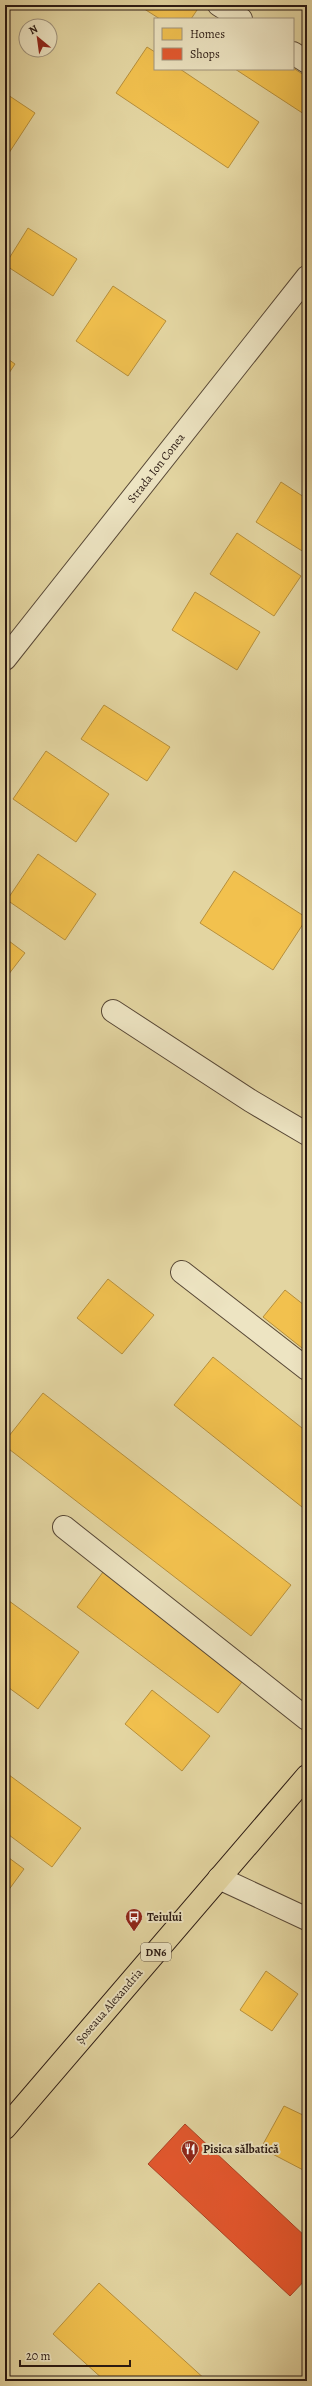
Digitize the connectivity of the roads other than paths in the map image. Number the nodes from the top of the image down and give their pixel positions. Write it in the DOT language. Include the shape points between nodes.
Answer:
graph roads {
  1 [pos="219,5"];
  2 [pos="238,18"];
  3 [pos="294,54"];
  4 [pos="307,62"];
  5 [pos="307,277"];
  6 [pos="5,658"];
  7 [pos="113,1011"];
  8 [pos="307,1134"];
  9 [pos="182,1272"];
  10 [pos="307,1369"];
  11 [pos="64,1527"];
  12 [pos="307,1719"];
  13 [pos="307,1776"];
  14 [pos="219,1878"];
  15 [pos="307,1919"];
  16 [pos="5,2128"];
  1 -- 2 [label="street"];
  3 -- 4 [label="street"];
  5 -- 6 [label="street, Strada Ion Conea"];
  7 -- 8 [label="street" via="251,1101"];
  9 -- 10 [label="street"];
  11 -- 12 [label="street"];
  13 -- 14 [label="main road, Șoseaua Alexandria / DN6"];
  14 -- 15 [label="street"];
  14 -- 16 [label="main road, Șoseaua Alexandria / DN6"];
}
